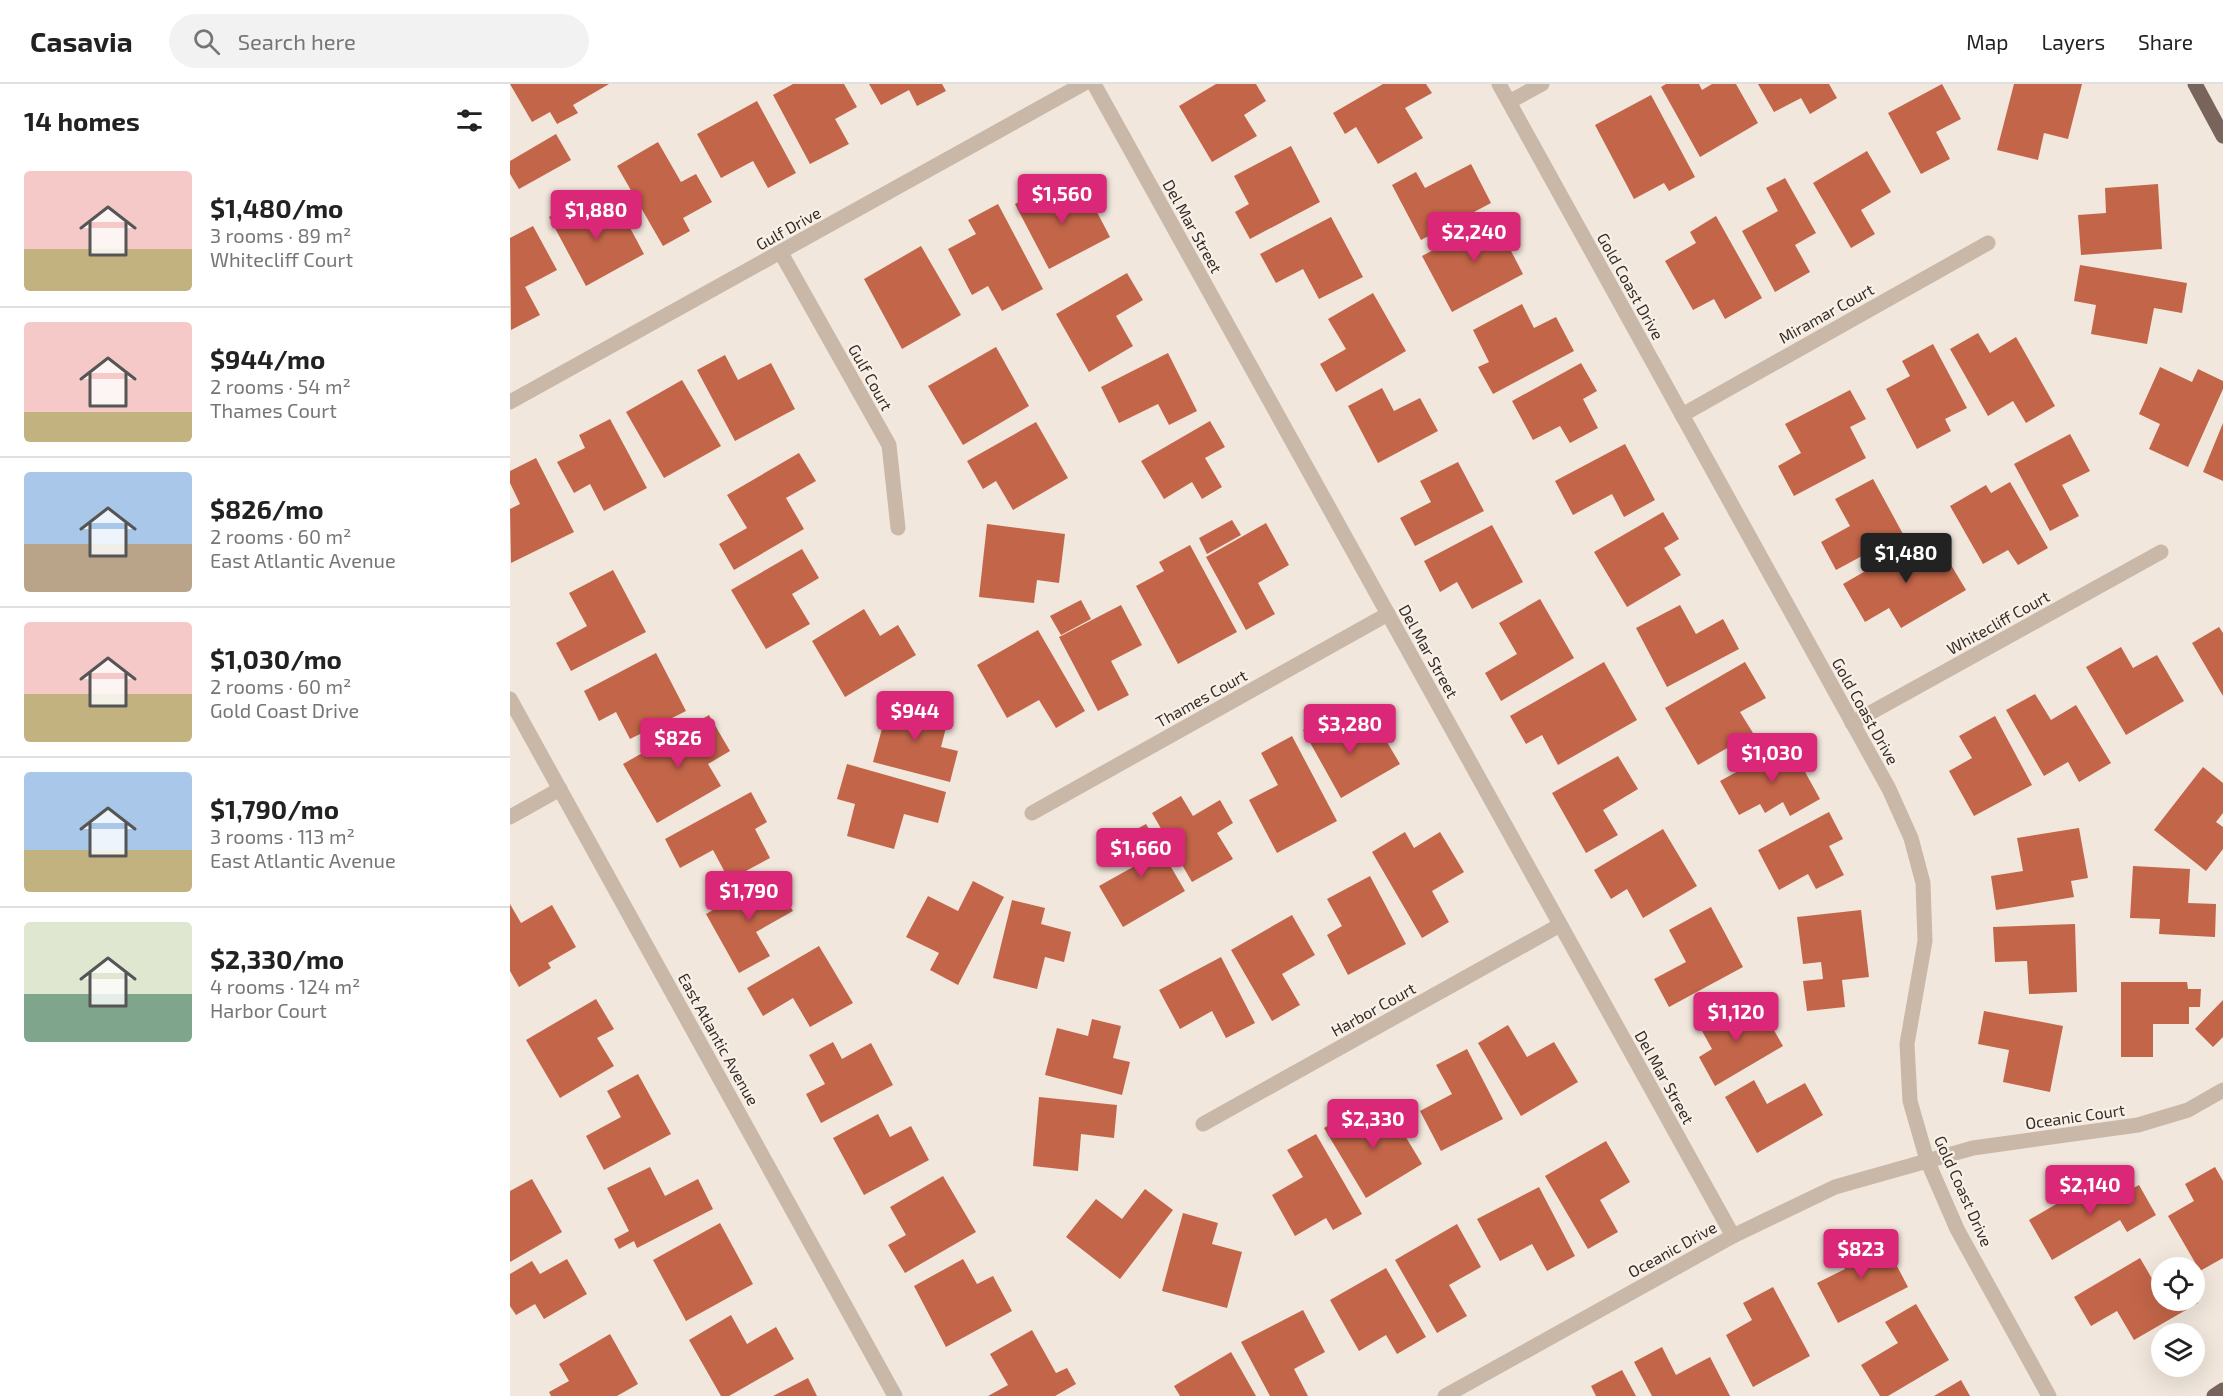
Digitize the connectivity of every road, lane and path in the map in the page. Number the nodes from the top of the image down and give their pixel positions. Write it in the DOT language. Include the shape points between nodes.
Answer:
graph roads {
  1 [pos="1083,84"];
  2 [pos="1094,84"];
  3 [pos="1499,84"];
  4 [pos="1542,84"];
  5 [pos="2195,84"];
  6 [pos="1509,102"];
  7 [pos="2223,136"];
  8 [pos="1988,243"];
  9 [pos="781,253"];
  10 [pos="510,402"];
  11 [pos="1682,415"];
  12 [pos="898,528"];
  13 [pos="2161,552"];
  14 [pos="1388,614"];
  15 [pos="510,699"];
  16 [pos="1852,723"];
  17 [pos="560,789"];
  18 [pos="1032,813"];
  19 [pos="510,817"];
  20 [pos="1560,926"];
  21 [pos="2223,1090"];
  22 [pos="1203,1124"];
  23 [pos="1927,1160"];
  24 [pos="1733,1236"];
  25 [pos="2223,1390"];
  26 [pos="895,1396"];
  27 [pos="1445,1396"];
  28 [pos="2049,1396"];
  29 [pos="2214,1396"];
  1 -- 9 [label="street, Gulf Drive"];
  2 -- 14 [label="street, Del Mar Street"];
  3 -- 6 [label="street, Gold Coast Drive"];
  4 -- 6 [label="street"];
  5 -- 7 [label="main road"];
  6 -- 11 [label="street, Gold Coast Drive"];
  8 -- 11 [label="street, Miramar Court"];
  9 -- 10 [label="street, Gulf Drive"];
  9 -- 12 [label="street, Gulf Court" via="889,445"];
  11 -- 16 [label="street, Gold Coast Drive"];
  13 -- 16 [label="street, Whitecliff Court"];
  14 -- 18 [label="street, Thames Court"];
  14 -- 20 [label="street, Del Mar Street"];
  15 -- 17 [label="street, East Atlantic Avenue"];
  16 -- 23 [label="street, Gold Coast Drive" via="1911,838 1923,883 1925,941 1907,1044 1911,1101"];
  17 -- 19 [label="street"];
  17 -- 26 [label="street, East Atlantic Avenue"];
  20 -- 22 [label="street, Harbor Court"];
  20 -- 24 [label="street, Del Mar Street"];
  21 -- 23 [label="street, Oceanic Court" via="2188,1110 2138,1125 1973,1148"];
  23 -- 24 [label="street, Oceanic Drive" via="1835,1186"];
  23 -- 28 [label="street, Gold Coast Drive" via="1957,1228"];
  24 -- 27 [label="street, Oceanic Drive"];
  25 -- 29 [label="main road"];
}
